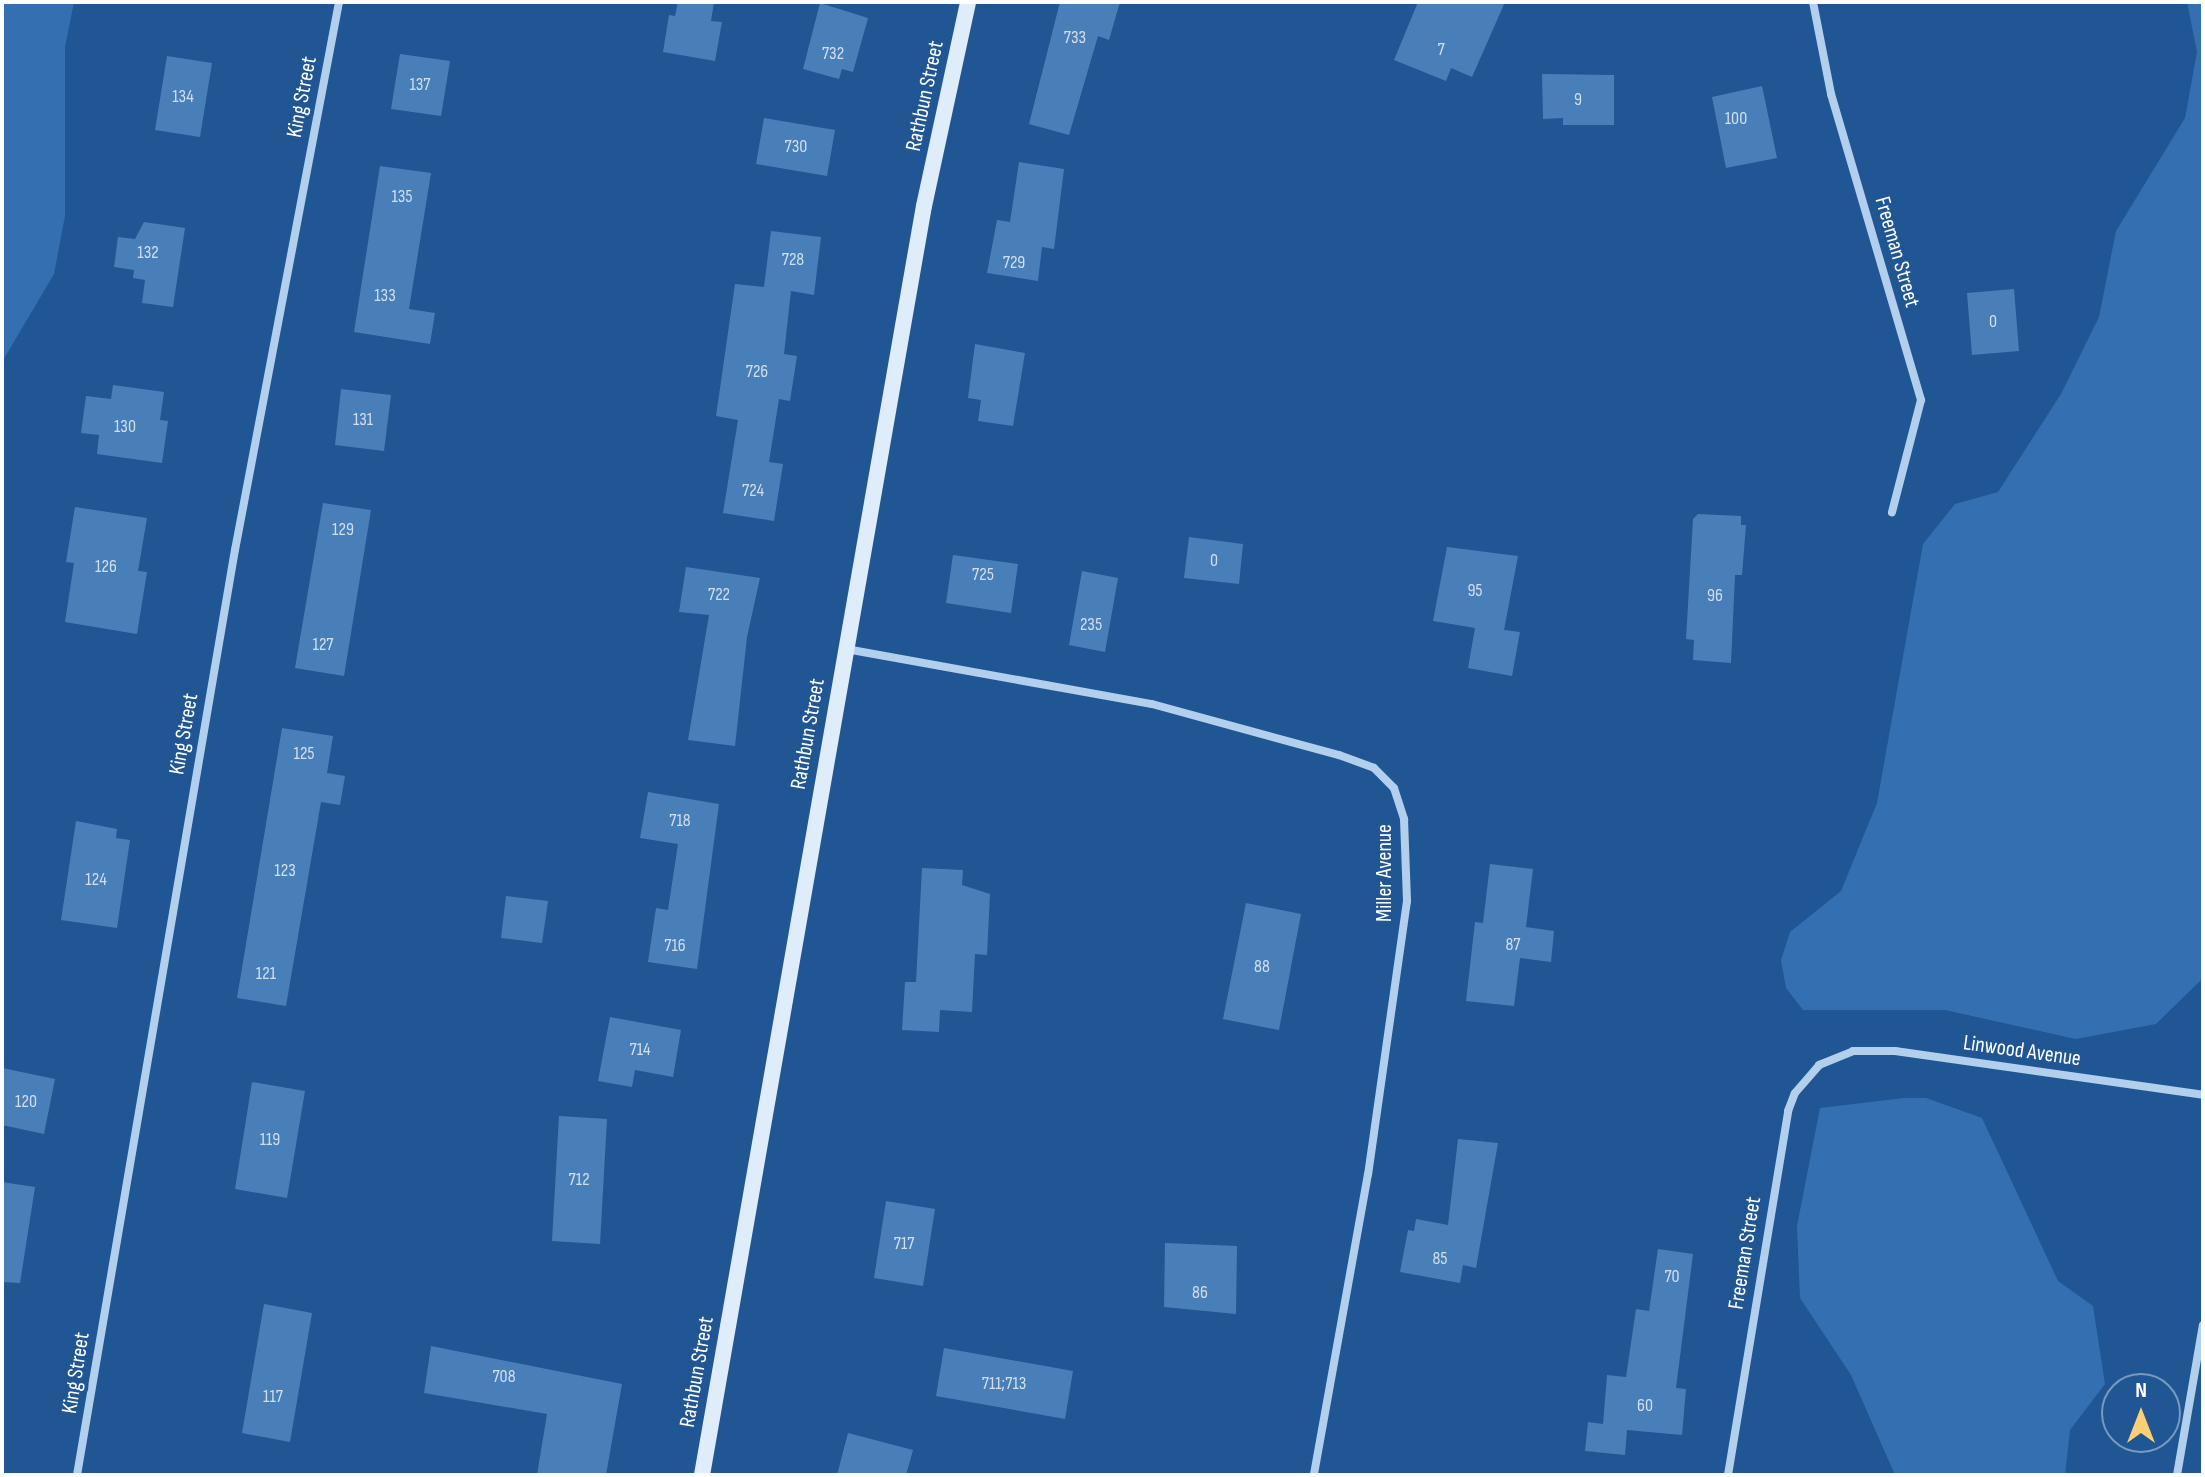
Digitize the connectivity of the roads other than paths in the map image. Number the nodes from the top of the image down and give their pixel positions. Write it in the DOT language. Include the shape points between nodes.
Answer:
graph roads {
  1 [pos="339,2"];
  2 [pos="968,2"];
  3 [pos="1813,2"];
  4 [pos="1892,512"];
  5 [pos="846,649"];
  6 [pos="1836,1056"];
  7 [pos="2203,1095"];
  8 [pos="2203,1325"];
  9 [pos="77,1475"];
  10 [pos="702,1475"];
  11 [pos="1314,1475"];
  12 [pos="1728,1475"];
  13 [pos="2177,1475"];
  1 -- 9 [label="street, King Street" via="235,550"];
  2 -- 5 [label="street, Rathbun Street" via="924,206"];
  3 -- 4 [label="street, Freeman Street" via="1831,94 1921,400"];
  5 -- 10 [label="street, Rathbun Street"];
  5 -- 11 [label="street, Miller Avenue" via="1152,704 1339,755 1374,768 1394,788 1404,819 1405,917 1368,1174"];
  6 -- 7 [label="street, Linwood Avenue" via="1895,1051"];
  6 -- 12 [label="street, Freeman Street" via="1806,1077 1788,1111"];
  8 -- 13 [label="street"];
}
